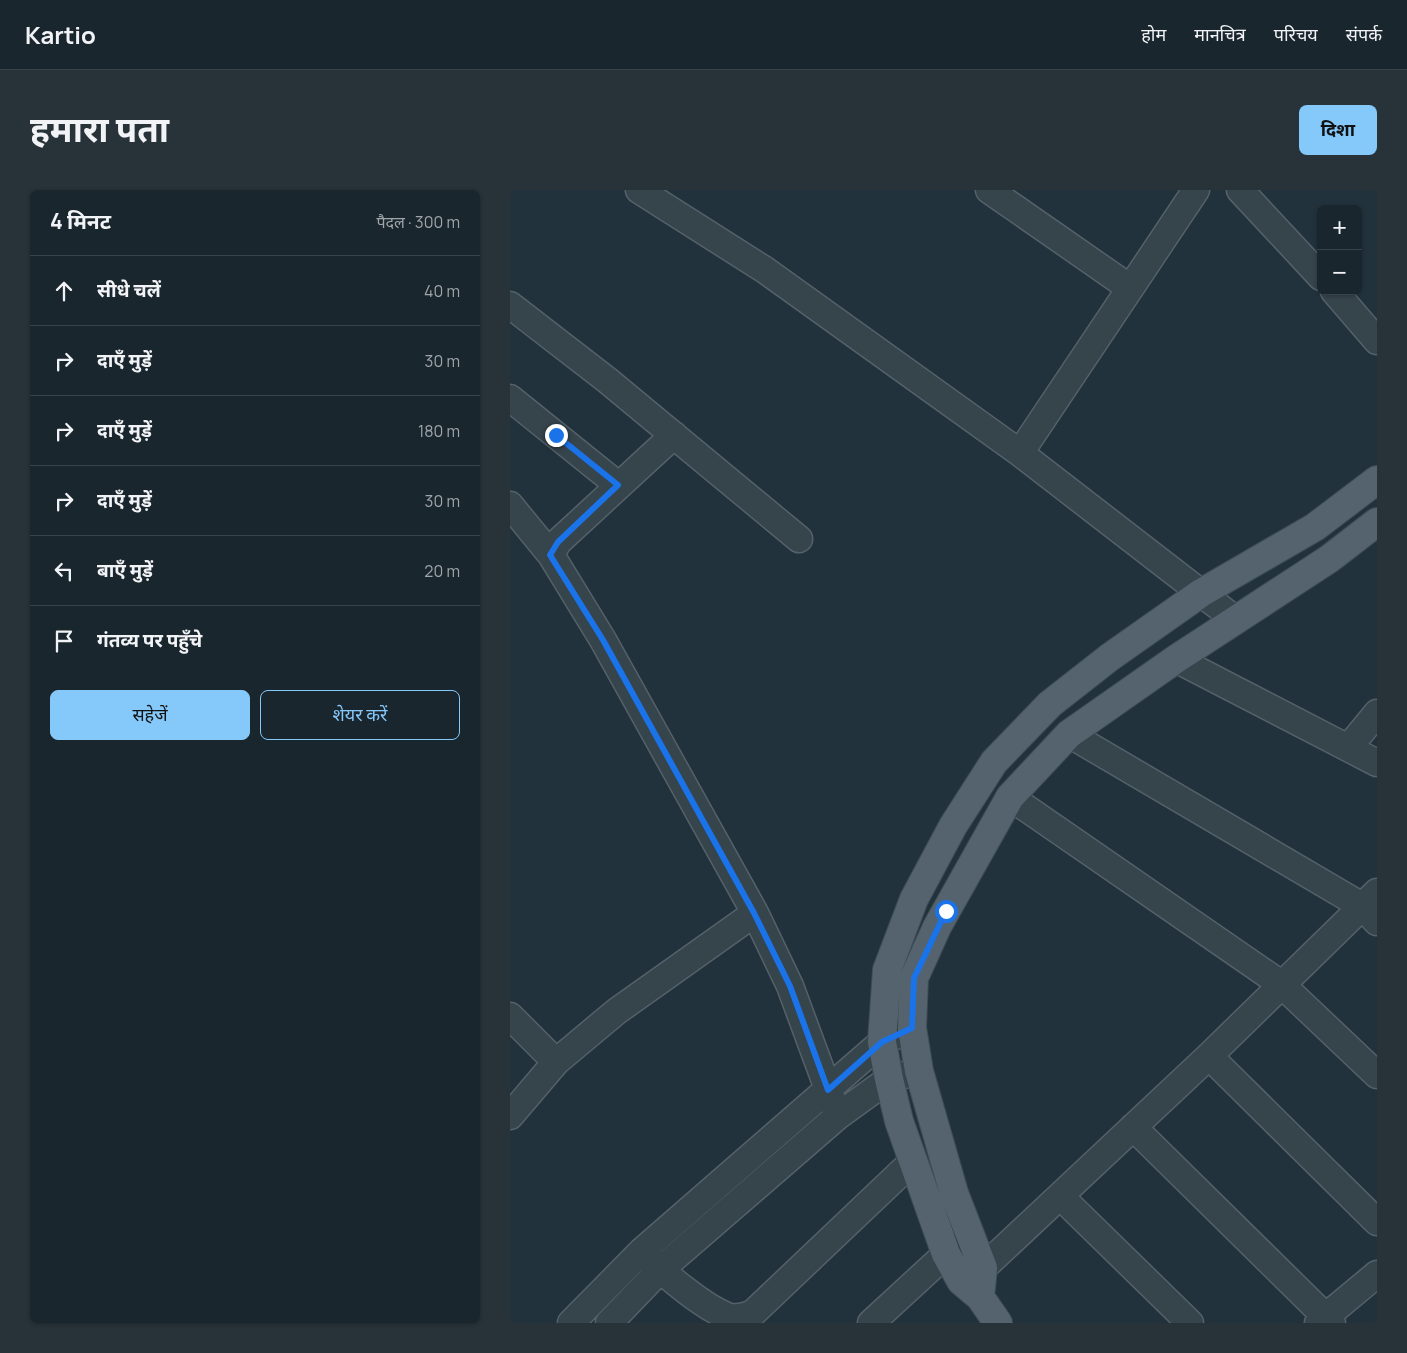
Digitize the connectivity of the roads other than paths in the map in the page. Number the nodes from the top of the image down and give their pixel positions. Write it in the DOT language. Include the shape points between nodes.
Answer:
graph roads {
  1 [pos="638,190"];
  2 [pos="990,190"];
  3 [pos="1196,190"];
  4 [pos="1240,190"];
  5 [pos="1317,273"];
  6 [pos="1130,288"];
  7 [pos="1339,295"];
  8 [pos="510,305"];
  9 [pos="1372,324"];
  10 [pos="510,398"];
  11 [pos="674,435"];
  12 [pos="1020,453"];
  13 [pos="1377,480"];
  14 [pos="618,485"];
  15 [pos="510,504"];
  16 [pos="1377,522"];
  17 [pos="799,539"];
  18 [pos="550,555"];
  19 [pos="1201,593"];
  20 [pos="1236,620"];
  21 [pos="1176,659"];
  22 [pos="1377,713"];
  23 [pos="1069,734"];
  24 [pos="1349,748"];
  25 [pos="1377,763"];
  26 [pos="1010,796"];
  27 [pos="1372,907"];
  28 [pos="754,913"];
  29 [pos="1281,984"];
  30 [pos="510,1016"];
  31 [pos="912,1028"];
  32 [pos="882,1042"];
  33 [pos="1209,1056"];
  34 [pos="556,1062"];
  35 [pos="918,1071"];
  36 [pos="1377,1076"];
  37 [pos="889,1080"];
  38 [pos="828,1090"];
  39 [pos="510,1116"];
  40 [pos="838,1116"];
  41 [pos="1134,1127"];
  42 [pos="912,1162"];
  43 [pos="1060,1196"];
  44 [pos="1377,1222"];
  45 [pos="972,1238"];
  46 [pos="642,1250"];
  47 [pos="946,1254"];
  48 [pos="983,1268"];
  49 [pos="660,1270"];
  50 [pos="1377,1274"];
  51 [pos="980,1297"];
  52 [pos="703,1315"];
  53 [pos="1325,1321"];
  54 [pos="571,1323"];
  55 [pos="609,1323"];
  56 [pos="871,1323"];
  57 [pos="998,1323"];
  58 [pos="1190,1323"];
  1 -- 12 [label="street" via="765,270"];
  2 -- 6 [label="street"];
  3 -- 6 [label="street"];
  4 -- 5 [label="street"];
  6 -- 12 [label="street"];
  7 -- 9 [label="street"];
  8 -- 11 [label="street"];
  10 -- 14 [label="street"];
  11 -- 14 [label="street"];
  11 -- 17 [label="street"];
  12 -- 19 [label="street"];
  13 -- 19 [label="main road" via="1315,527"];
  14 -- 18 [label="street" via="558,542"];
  15 -- 18 [label="street"];
  16 -- 20 [label="main road" via="1329,559"];
  18 -- 28 [label="street" via="603,640"];
  19 -- 20 [label="street"];
  19 -- 32 [label="main road" via="1050,704 994,762 953,826 914,899 887,970"];
  20 -- 21 [label="main road"];
  21 -- 23 [label="main road"];
  21 -- 24 [label="street"];
  22 -- 24 [label="street"];
  23 -- 26 [label="main road"];
  23 -- 27 [label="street"];
  24 -- 25 [label="street"];
  26 -- 29 [label="street"];
  26 -- 31 [label="main road" via="937,927 914,978"];
  27 -- 29 [label="street"];
  28 -- 34 [label="street" via="617,1011"];
  28 -- 38 [label="street" via="790,986"];
  29 -- 33 [label="street"];
  29 -- 36 [label="street"];
  30 -- 34 [label="street"];
  31 -- 32 [label="street"];
  31 -- 35 [label="main road"];
  32 -- 37 [label="main road"];
  32 -- 38 [label="street"];
  33 -- 41 [label="street"];
  33 -- 44 [label="street"];
  34 -- 39 [label="street"];
  35 -- 37 [label="street"];
  35 -- 45 [label="main road" via="954,1193"];
  37 -- 40 [label="street"];
  37 -- 42 [label="main road"];
  38 -- 40 [label="street"];
  38 -- 46 [label="street"];
  40 -- 49 [label="street"];
  41 -- 43 [label="street"];
  41 -- 53 [label="street"];
  42 -- 47 [label="main road"];
  42 -- 52 [label="street" via="753,1314 740,1318"];
  43 -- 48 [label="street"];
  43 -- 58 [label="street"];
  45 -- 47 [label="street"];
  45 -- 48 [label="main road"];
  46 -- 49 [label="street"];
  46 -- 54 [label="street"];
  47 -- 51 [label="main road" via="961,1281"];
  47 -- 56 [label="street"];
  48 -- 51 [label="main road"];
  49 -- 52 [label="street"];
  49 -- 55 [label="street"];
  50 -- 53 [label="street"];
  51 -- 57 [label="main road"];
}
